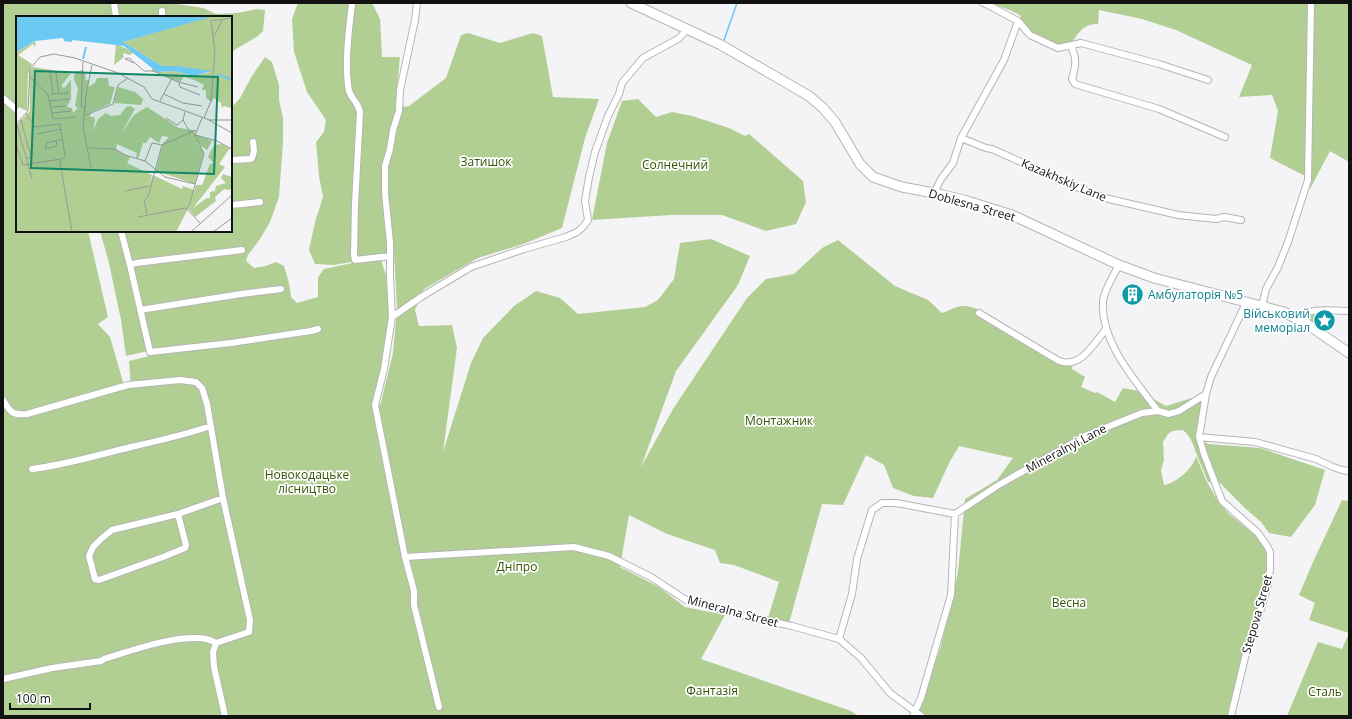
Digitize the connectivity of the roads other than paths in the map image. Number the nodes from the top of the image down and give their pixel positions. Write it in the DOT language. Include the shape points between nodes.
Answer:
graph roads {
  1 [pos="114,3"];
  2 [pos="352,3"];
  3 [pos="417,3"];
  4 [pos="631,3"];
  5 [pos="983,3"];
  6 [pos="1311,3"];
  7 [pos="116,16"];
  8 [pos="1018,21"];
  9 [pos="688,29"];
  10 [pos="1071,46"];
  11 [pos="1208,80"];
  12 [pos="3,98"];
  13 [pos="16,109"];
  14 [pos="961,138"];
  15 [pos="1225,138"];
  16 [pos="253,142"];
  17 [pos="232,160"];
  18 [pos="934,193"];
  19 [pos="260,202"];
  20 [pos="232,204"];
  21 [pos="1241,220"];
  22 [pos="121,232"];
  23 [pos="242,250"];
  24 [pos="390,256"];
  25 [pos="130,265"];
  26 [pos="1119,265"];
  27 [pos="281,289"];
  28 [pos="1246,303"];
  29 [pos="1262,306"];
  30 [pos="140,310"];
  31 [pos="1349,311"];
  32 [pos="979,312"];
  33 [pos="392,317"];
  34 [pos="1296,317"];
  35 [pos="318,329"];
  36 [pos="1106,329"];
  37 [pos="1349,353"];
  38 [pos="1206,394"];
  39 [pos="3,400"];
  40 [pos="1158,411"];
  41 [pos="211,426"];
  42 [pos="1200,436"];
  43 [pos="32,469"];
  44 [pos="1349,471"];
  45 [pos="223,498"];
  46 [pos="178,514"];
  47 [pos="955,514"];
  48 [pos="405,557"];
  49 [pos="839,639"];
  50 [pos="216,643"];
  51 [pos="3,679"];
  52 [pos="439,707"];
  53 [pos="914,714"];
  54 [pos="225,716"];
  55 [pos="921,716"];
  56 [pos="1231,716"];
  1 -- 7 [label="street"];
  2 -- 24 [label="street" via="347,71 351,97 360,112 354,256 355,260"];
  3 -- 24 [label="street" via="400,90 399,111 385,166"];
  4 -- 9 [label="street, Doblesna Street"];
  5 -- 8 [label="street"];
  6 -- 29 [label="street" via="1308,180 1288,242 1266,289"];
  8 -- 10 [label="street" via="1030,35 1058,48"];
  8 -- 14 [label="street" via="1004,60"];
  9 -- 18 [label="street, Doblesna Street" via="809,96 835,122 860,164 873,177 902,187"];
  9 -- 33 [label="street" via="678,39 643,58 622,83 595,152 585,201 588,220 583,227 566,237 471,267"];
  10 -- 11 [label="street" via="1081,43"];
  10 -- 15 [label="street" via="1076,65 1072,80 1075,84 1159,109"];
  12 -- 13 [label="street"];
  14 -- 18 [label="street" via="953,162"];
  14 -- 21 [label="street, Kazakhskiy Lane" via="1105,198 1178,215"];
  16 -- 17 [label="street" via="254,151 251,158"];
  18 -- 26 [label="street, Doblesna Street" via="1012,215"];
  19 -- 20 [label="street"];
  22 -- 25 [label="street"];
  23 -- 25 [label="street"];
  24 -- 33 [label="street"];
  25 -- 30 [label="street"];
  26 -- 28 [label="street, Doblesna Street" via="1154,278"];
  26 -- 36 [label="street" via="1103,300"];
  27 -- 30 [label="street"];
  28 -- 29 [label="street, Doblesna Street"];
  28 -- 38 [label="street, Stepova Street" via="1211,377"];
  29 -- 34 [label="street, Doblesna Street"];
  30 -- 35 [label="street" via="150,352 311,332"];
  31 -- 34 [label="street" via="1309,311"];
  32 -- 36 [label="street" via="1063,363 1069,363 1087,353"];
  33 -- 48 [label="street" via="384,369 375,404"];
  34 -- 37 [label="street, Doblesna Street"];
  36 -- 40 [label="street" via="1120,358"];
  38 -- 40 [label="street, Mineralnyi Lane" via="1179,411 1168,414"];
  38 -- 42 [label="street, Stepova Street"];
  39 -- 41 [label="street" via="10,412 17,415 28,414 128,385 180,380 196,382 202,388"];
  40 -- 47 [label="street, Mineralnyi Lane" via="1142,413 1074,441"];
  41 -- 43 [label="street" via="97,456"];
  41 -- 45 [label="street"];
  42 -- 44 [label="street" via="1255,442"];
  42 -- 56 [label="street, Stepova Street" via="1222,501 1258,533 1270,552 1268,585 1248,645"];
  45 -- 46 [label="street"];
  45 -- 50 [label="street" via="250,620 249,632"];
  46 -- 46 [label="street" via="112,530 101,538 89,556 95,579 99,580 185,548"];
  47 -- 49 [label="street" via="896,503 882,503 872,510 856,559 852,594"];
  47 -- 53 [label="street" via="951,595 926,684"];
  48 -- 49 [label="street, Mineralna Street" via="574,548 609,556 651,577 686,600"];
  48 -- 52 [label="street"];
  49 -- 53 [label="street, Mineralna Street" via="862,658 890,693"];
  50 -- 51 [label="street" via="210,639 172,640 101,661"];
  50 -- 54 [label="street" via="213,652 214,667"];
  53 -- 55 [label="street, Mineralna Street"];
}
